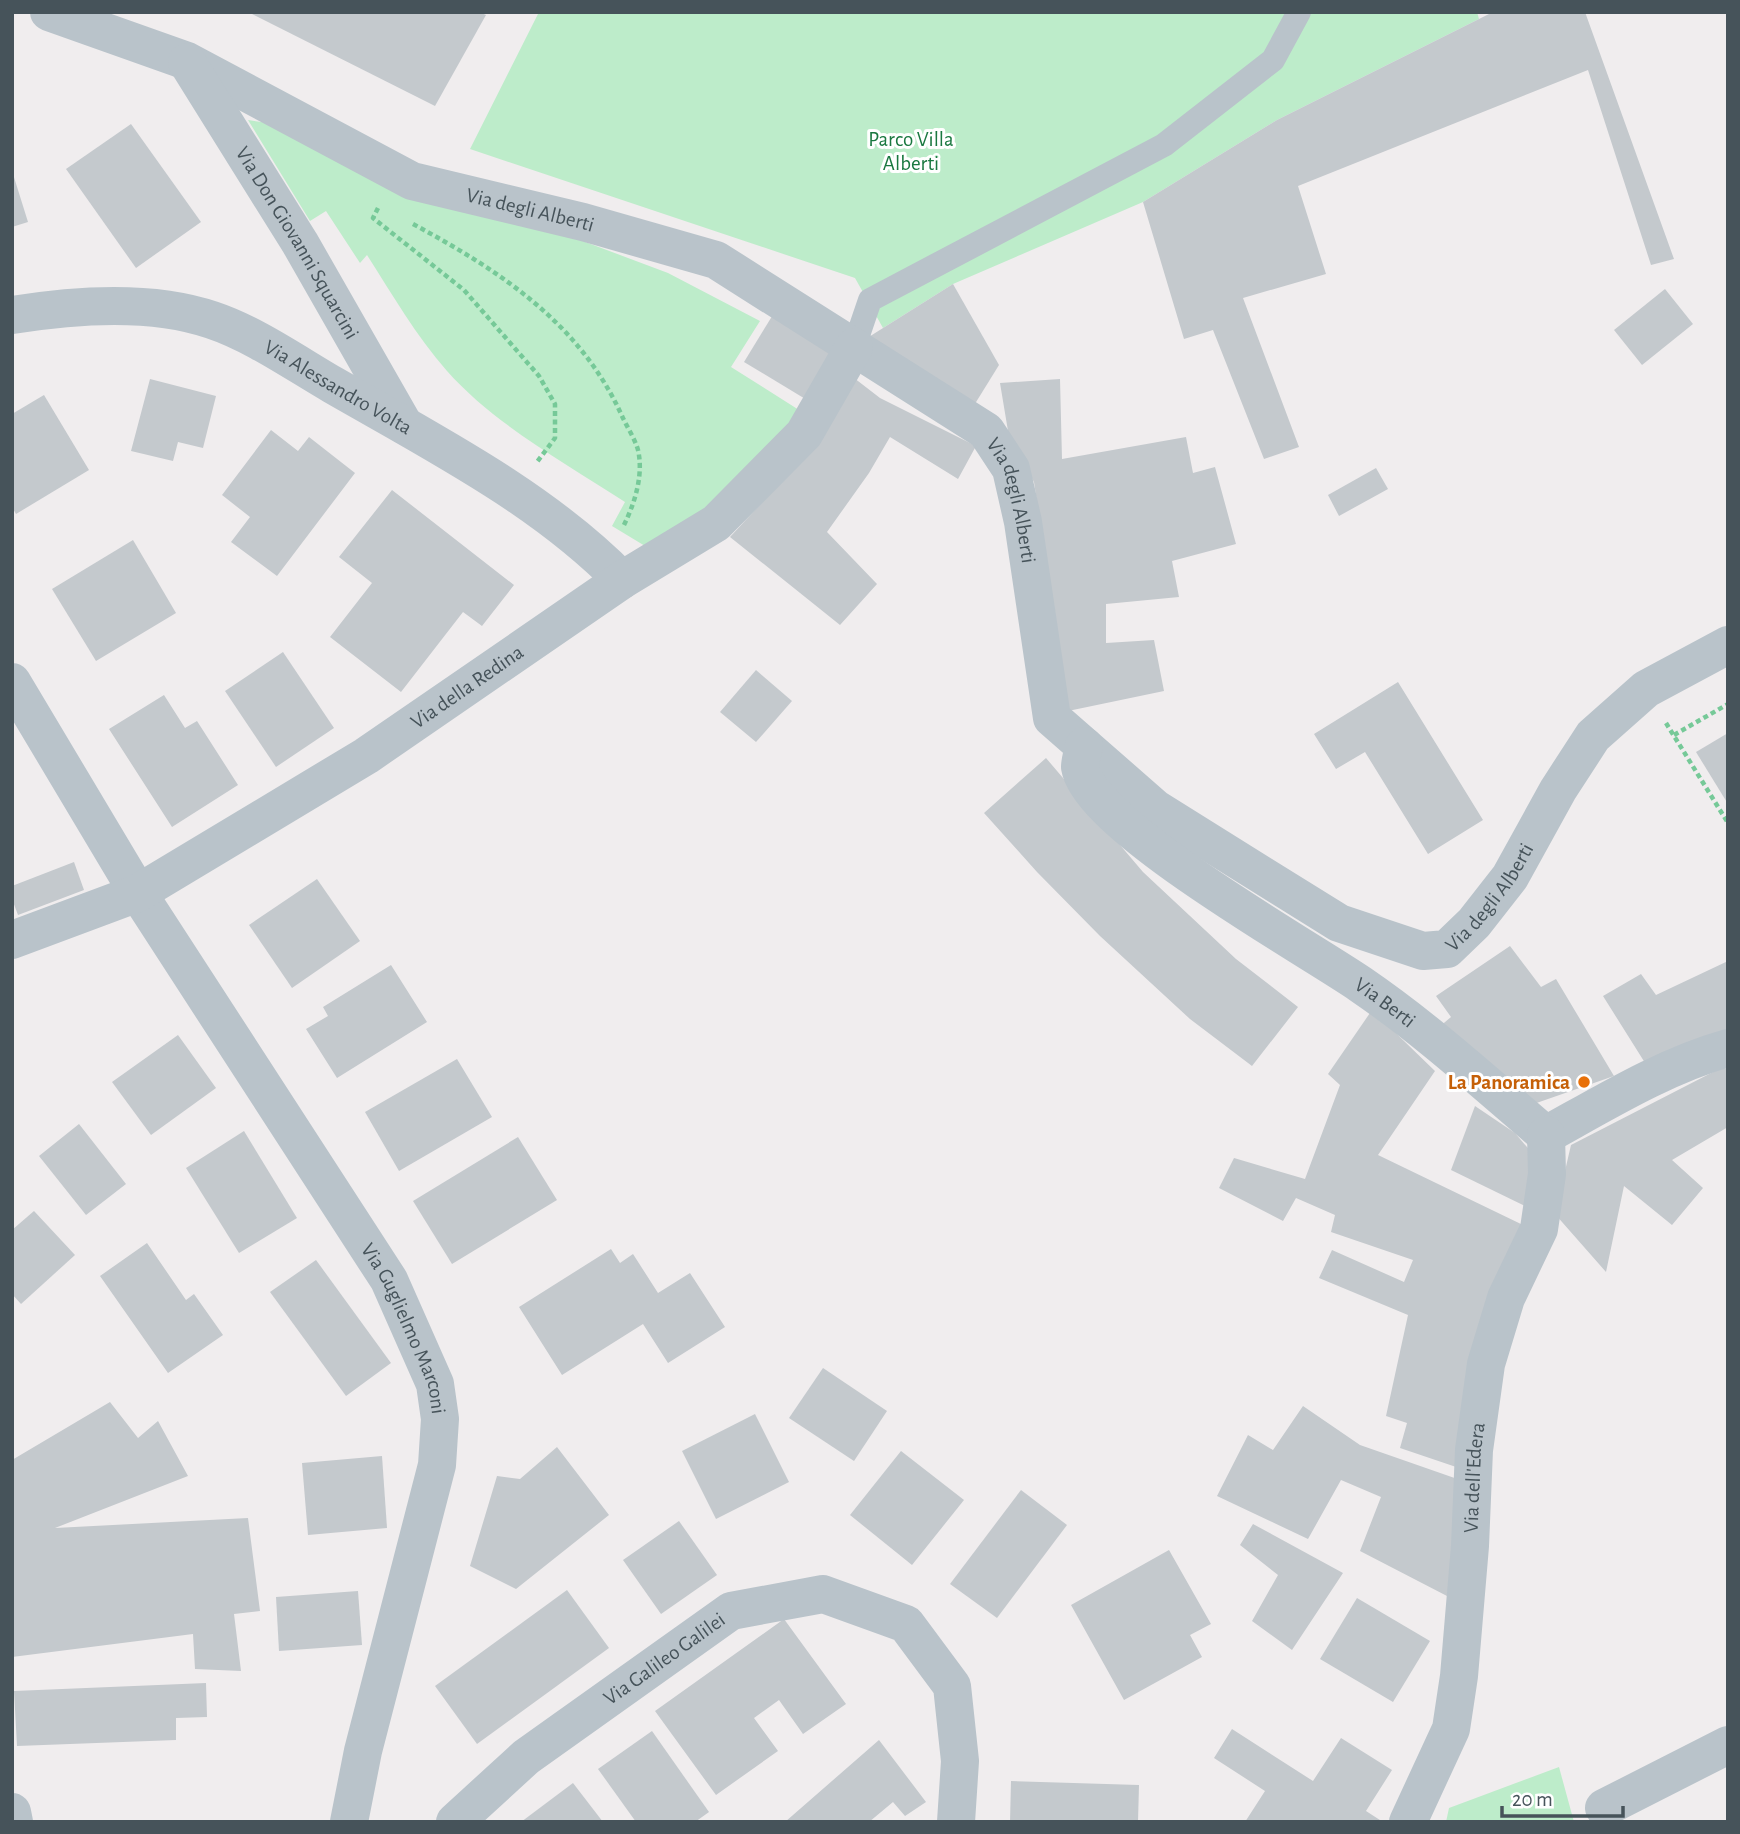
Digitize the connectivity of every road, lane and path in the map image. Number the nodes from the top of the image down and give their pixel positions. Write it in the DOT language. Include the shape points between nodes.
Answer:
graph roads {
  1 [pos="49,12"];
  2 [pos="1299,12"];
  3 [pos="187,61"];
  4 [pos="391,213"];
  5 [pos="403,219"];
  6 [pos="12,315"];
  7 [pos="854,347"];
  8 [pos="405,426"];
  9 [pos="514,494"];
  10 [pos="618,533"];
  11 [pos="622,580"];
  12 [pos="1728,645"];
  13 [pos="12,682"];
  14 [pos="1646,689"];
  15 [pos="1728,704"];
  16 [pos="1674,735"];
  17 [pos="1084,746"];
  18 [pos="1728,823"];
  19 [pos="138,893"];
  20 [pos="12,940"];
  21 [pos="1728,1048"];
  22 [pos="1546,1135"];
  23 [pos="1728,1745"];
  24 [pos="1604,1808"];
  25 [pos="12,1812"];
  26 [pos="14,1822"];
  27 [pos="349,1822"];
  28 [pos="455,1822"];
  29 [pos="957,1822"];
  30 [pos="1408,1822"];
  1 -- 3 [label="street, Via degli Alberti"];
  2 -- 7 [label="lane" via="1273,60 1164,145 870,300"];
  3 -- 7 [label="street, Via degli Alberti" via="412,181 716,260"];
  3 -- 8 [label="street, Via Don Giovanni Squarcini" via="300,243"];
  4 -- 9 [label="path" via="380,206 373,218 464,290 540,376 555,404 555,439"];
  5 -- 10 [label="path" via="484,264 578,342 611,392 638,451 636,503"];
  6 -- 8 [label="street, Via Alessandro Volta" via="68,306 141,307 211,320"];
  7 -- 11 [label="street, Via della Redina" via="804,434 716,523"];
  7 -- 17 [label="street, Via degli Alberti" via="986,431 1011,469 1052,718"];
  8 -- 9 [label="street, Via Alessandro Volta"];
  9 -- 11 [label="street, Via Alessandro Volta" via="592,550"];
  11 -- 19 [label="street, Via della Redina" via="366,756"];
  12 -- 14 [label="street, Via degli Alberti"];
  13 -- 19 [label="street"];
  14 -- 16 [label="path"];
  14 -- 17 [label="street, Via degli Alberti" via="1593,736 1510,877 1447,949 1423,951 1339,923 1156,809"];
  15 -- 16 [label="path"];
  16 -- 18 [label="path"];
  17 -- 22 [label="street, Via Berti" via="1080,766 1094,792 1137,835 1214,891 1360,984 1425,1032"];
  19 -- 20 [label="street, Via della Redina"];
  19 -- 27 [label="street, Via Guglielmo Marconi" via="389,1280 436,1384 440,1419 437,1465"];
  21 -- 22 [label="street" via="1627,1090"];
  22 -- 30 [label="street, Via dell'Edera" via="1548,1174 1539,1229 1506,1298 1486,1364 1474,1450 1465,1611 1451,1729"];
  23 -- 24 [label="street"];
  25 -- 26 [label="street"];
  28 -- 29 [label="street, Via Galileo Galilei" via="526,1757 731,1611 823,1594 906,1624 952,1686 960,1761"];
}
